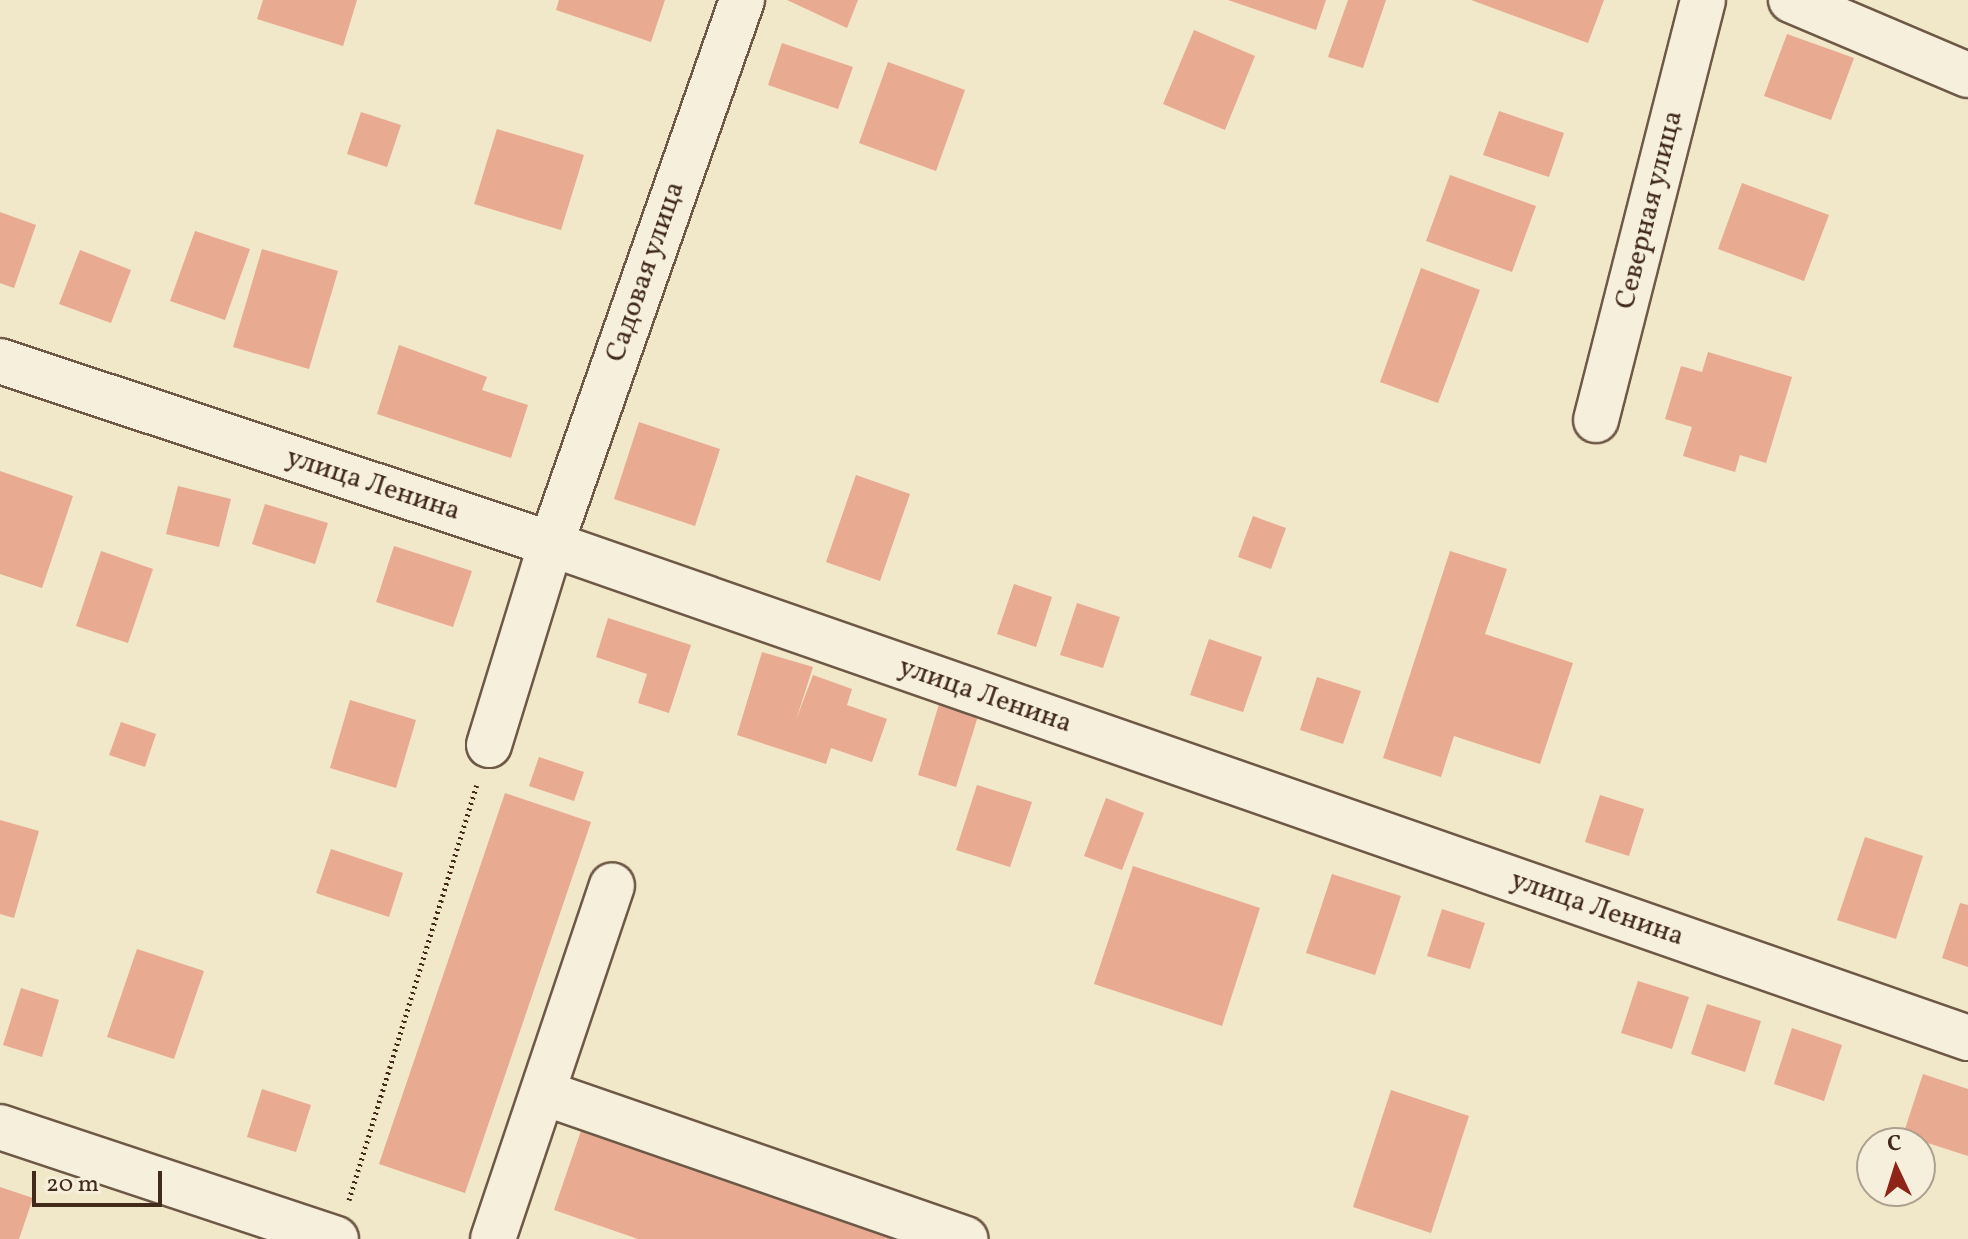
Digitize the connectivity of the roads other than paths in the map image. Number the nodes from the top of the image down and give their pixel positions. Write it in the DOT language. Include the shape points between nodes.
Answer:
graph roads {
  1 [pos="742,0"];
  2 [pos="1703,0"];
  3 [pos="1791,0"];
  4 [pos="1968,75"];
  5 [pos="0,361"];
  6 [pos="1596,420"];
  7 [pos="551,544"];
  8 [pos="489,745"];
  9 [pos="612,885"];
  10 [pos="1968,1038"];
  11 [pos="544,1093"];
  12 [pos="0,1127"];
  13 [pos="341,1224"];
  14 [pos="960,1238"];
  15 [pos="493,1239"];
  1 -- 7 [label="street, Садовая улица"];
  2 -- 6 [label="street, Северная улица"];
  3 -- 4 [label="street"];
  5 -- 7 [label="street, улица Ленина"];
  7 -- 8 [label="street, Садовая улица"];
  7 -- 10 [label="street, улица Ленина"];
  9 -- 11 [label="street"];
  11 -- 14 [label="street"];
  11 -- 15 [label="street"];
  12 -- 13 [label="street"];
}
